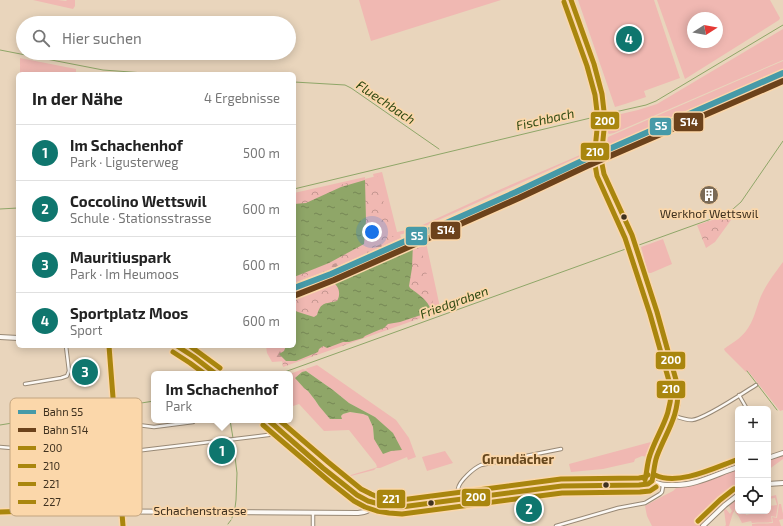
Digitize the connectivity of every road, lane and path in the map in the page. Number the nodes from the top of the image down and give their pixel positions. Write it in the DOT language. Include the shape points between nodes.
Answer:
graph roads {
  1 [pos="571,0"];
  2 [pos="0,337"];
  3 [pos="16,338"];
  4 [pos="66,348"];
  5 [pos="109,348"];
  6 [pos="180,348"];
  7 [pos="212,371"];
  8 [pos="25,384"];
  9 [pos="756,385"];
  10 [pos="739,395"];
  11 [pos="113,398"];
  12 [pos="745,406"];
  13 [pos="668,414"];
  14 [pos="675,416"];
  15 [pos="186,423"];
  16 [pos="272,423"];
  17 [pos="142,426"];
  18 [pos="280,430"];
  19 [pos="0,448"];
  20 [pos="10,448"];
  21 [pos="142,449"];
  22 [pos="561,449"];
  23 [pos="783,453"];
  24 [pos="771,457"];
  25 [pos="735,468"];
  26 [pos="652,481"];
  27 [pos="783,483"];
  28 [pos="771,484"];
  29 [pos="663,486"];
  30 [pos="735,497"];
  31 [pos="460,499"];
  32 [pos="373,504"];
  33 [pos="142,511"];
  34 [pos="0,512"];
  35 [pos="10,512"];
  36 [pos="314,513"];
  37 [pos="123,516"];
  38 [pos="124,526"];
  39 [pos="313,526"];
  40 [pos="556,526"];
  41 [pos="704,526"];
  1 -- 14 [label="main road" via="602,94 605,118 602,168 635,244 659,319 678,387"];
  2 -- 3 [label="main road"];
  4 -- 8 [label="street" via="69,371 67,376"];
  5 -- 11 [label="main road"];
  6 -- 7 [label="main road"];
  9 -- 10 [label="street"];
  10 -- 12 [label="street"];
  10 -- 14 [label="street" via="698,419"];
  13 -- 14 [label="street"];
  14 -- 26 [label="main road" via="656,459"];
  15 -- 17 [label="street" via="154,427"];
  16 -- 18 [label="main road"];
  18 -- 21 [label="street" via="276,434"];
  18 -- 32 [label="main road" via="350,489"];
  19 -- 20 [label="street"];
  22 -- 31 [label="street" via="476,467 461,482 458,489"];
  23 -- 24 [label="main road"];
  25 -- 29 [label="main road" via="698,482"];
  26 -- 29 [label="main road"];
  26 -- 31 [label="main road" via="639,486 562,486"];
  27 -- 28 [label="main road"];
  29 -- 40 [label="street" via="660,494 645,503"];
  30 -- 41 [label="main road"];
  31 -- 32 [label="main road" via="401,507"];
  32 -- 36 [label="main road, Schachenstrasse" via="370,509 361,512"];
  33 -- 36 [label="main road, Schachenstrasse"];
  34 -- 35 [label="main road, Schachenstrasse"];
  36 -- 39 [label="street"];
  37 -- 38 [label="main road"];
}
